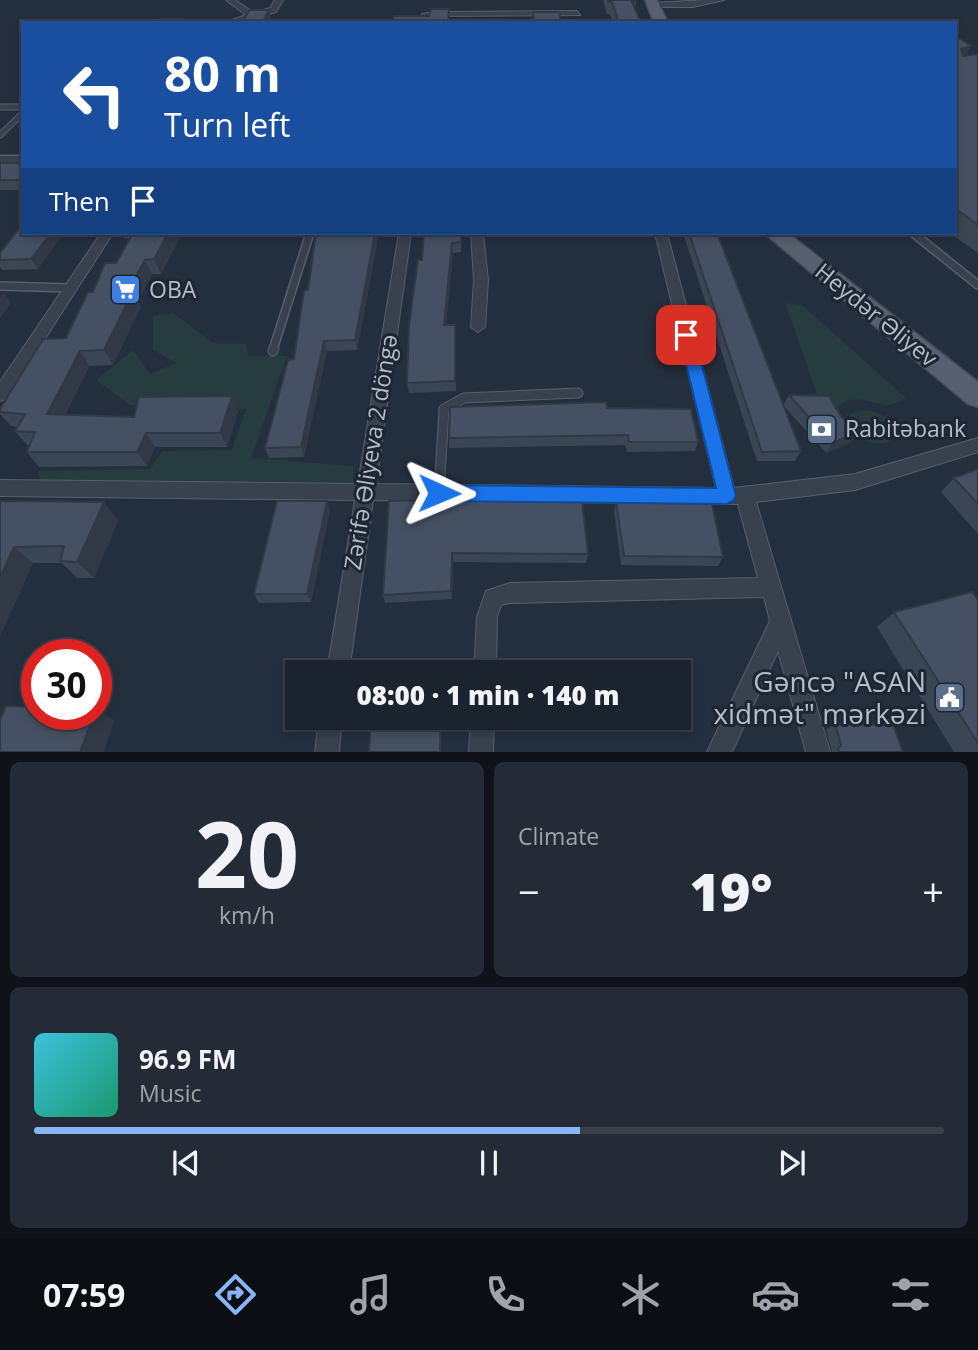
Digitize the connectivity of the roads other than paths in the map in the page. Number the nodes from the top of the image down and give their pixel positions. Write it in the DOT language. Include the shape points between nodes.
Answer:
graph roads {
  1 [pos="230,0"];
  2 [pos="279,0"];
  3 [pos="720,0"];
  4 [pos="652,3"];
  5 [pos="577,13"];
  6 [pos="253,16"];
  7 [pos="235,21"];
  8 [pos="424,21"];
  9 [pos="660,21"];
  10 [pos="0,107"];
  11 [pos="21,107"];
  12 [pos="21,115"];
  13 [pos="0,135"];
  14 [pos="0,160"];
  15 [pos="21,160"];
  16 [pos="106,235"];
  17 [pos="309,235"];
  18 [pos="405,235"];
  19 [pos="477,235"];
  20 [pos="662,235"];
  21 [pos="777,235"];
  22 [pos="916,235"];
  23 [pos="978,285"];
  24 [pos="0,286"];
  25 [pos="71,288"];
  26 [pos="478,327"];
  27 [pos="273,351"];
  28 [pos="6,377"];
  29 [pos="578,393"];
  30 [pos="0,395"];
  31 [pos="978,397"];
  32 [pos="978,445"];
  33 [pos="0,488"];
  34 [pos="364,492"];
  35 [pos="439,493"];
  36 [pos="736,496"];
  37 [pos="771,587"];
  38 [pos="781,622"];
  39 [pos="340,660"];
  40 [pos="485,660"];
  41 [pos="330,730"];
  42 [pos="482,730"];
  43 [pos="327,751"];
  44 [pos="481,751"];
  45 [pos="719,751"];
  46 [pos="818,751"];
  1 -- 6 [label="street"];
  2 -- 6 [label="street" via="273,10"];
  3 -- 4 [label="street" via="693,5"];
  4 -- 9 [label="main road"];
  5 -- 8 [label="street" via="445,13 425,16"];
  6 -- 7 [label="street"];
  10 -- 11 [label="lane"];
  12 -- 13 [label="lane"];
  14 -- 15 [label="street"];
  16 -- 25 [label="street"];
  17 -- 27 [label="lane"];
  18 -- 34 [label="street, Zərifə Əliyeva 2 döngə"];
  19 -- 26 [label="street"];
  20 -- 36 [label="street"];
  21 -- 31 [label="main road, Heydər Əliyev"];
  22 -- 23 [label="lane"];
  24 -- 25 [label="lane"];
  25 -- 28 [label="street"];
  28 -- 30 [label="street"];
  29 -- 35 [label="lane" via="464,398 444,410"];
  32 -- 36 [label="street" via="855,482"];
  33 -- 34 [label="street"];
  34 -- 35 [label="street"];
  34 -- 39 [label="street, Zərifə Əliyeva 2 döngə"];
  35 -- 36 [label="street"];
  36 -- 37 [label="street"];
  37 -- 38 [label="street"];
  37 -- 40 [label="street" via="510,593 492,598"];
  38 -- 45 [label="street"];
  38 -- 46 [label="street"];
  41 -- 43 [label="street"];
  42 -- 44 [label="street"];
}
